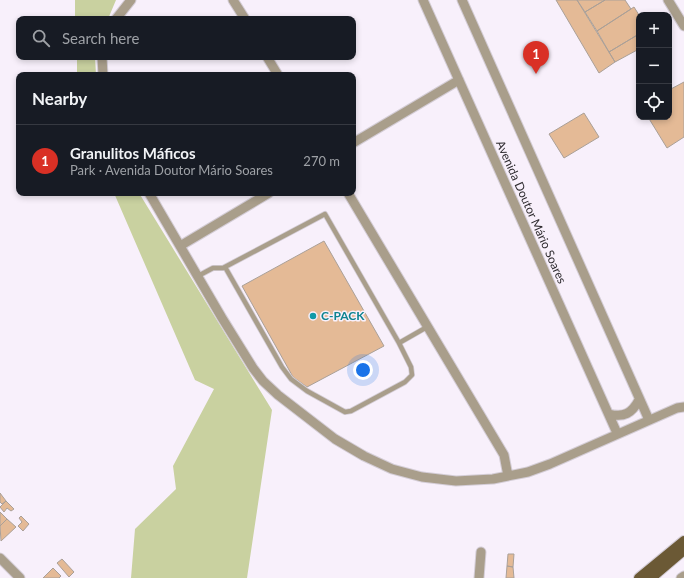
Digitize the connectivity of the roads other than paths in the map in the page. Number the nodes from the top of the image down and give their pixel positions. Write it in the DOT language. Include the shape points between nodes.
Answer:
graph roads {
  1 [pos="131,0"];
  2 [pos="233,0"];
  3 [pos="423,0"];
  4 [pos="462,0"];
  5 [pos="668,0"];
  6 [pos="118,16"];
  7 [pos="243,16"];
  8 [pos="684,26"];
  9 [pos="102,60"];
  10 [pos="269,60"];
  11 [pos="103,72"];
  12 [pos="276,72"];
  13 [pos="459,80"];
  14 [pos="356,141"];
  15 [pos="151,196"];
  16 [pos="264,196"];
  17 [pos="350,196"];
  18 [pos="180,246"];
  19 [pos="225,267"];
  20 [pos="198,276"];
  21 [pos="427,327"];
  22 [pos="399,343"];
  23 [pos="639,400"];
  24 [pos="684,407"];
  25 [pos="609,414"];
  26 [pos="649,420"];
  27 [pos="617,433"];
  28 [pos="508,476"];
  29 [pos="684,541"];
  30 [pos="684,550"];
  31 [pos="481,552"];
  32 [pos="0,558"];
  33 [pos="684,576"];
  34 [pos="20,578"];
  35 [pos="479,578"];
  36 [pos="639,578"];
  37 [pos="651,578"];
  38 [pos="681,578"];
  1 -- 6 [label="street"];
  2 -- 7 [label="street"];
  3 -- 13 [label="street, Avenida Doutor Mário Soares"];
  4 -- 23 [label="street, Avenida Doutor Mário Soares"];
  5 -- 8 [label="street"];
  9 -- 11 [label="street"];
  10 -- 12 [label="street"];
  13 -- 14 [label="street"];
  13 -- 25 [label="street, Avenida Doutor Mário Soares"];
  15 -- 18 [label="street"];
  16 -- 18 [label="street"];
  17 -- 21 [label="street"];
  18 -- 20 [label="street"];
  19 -- 20 [label="lane" via="213,268"];
  19 -- 22 [label="lane" via="325,214"];
  19 -- 22 [label="lane" via="291,379 345,412 406,382 412,375 411,367"];
  20 -- 28 [label="street" via="253,368 263,380 278,395 335,439 392,469 422,477 456,481"];
  21 -- 22 [label="lane"];
  21 -- 28 [label="street" via="504,455"];
  23 -- 25 [label="street" via="630,412 616,416"];
  23 -- 26 [label="street, Avenida Doutor Mário Soares"];
  24 -- 26 [label="street"];
  25 -- 27 [label="street, Avenida Doutor Mário Soares"];
  26 -- 27 [label="street"];
  27 -- 28 [label="street" via="550,464"];
  29 -- 36 [label="main road"];
  30 -- 37 [label="main road"];
  31 -- 35 [label="street"];
  32 -- 34 [label="street"];
  33 -- 38 [label="street"];
}
